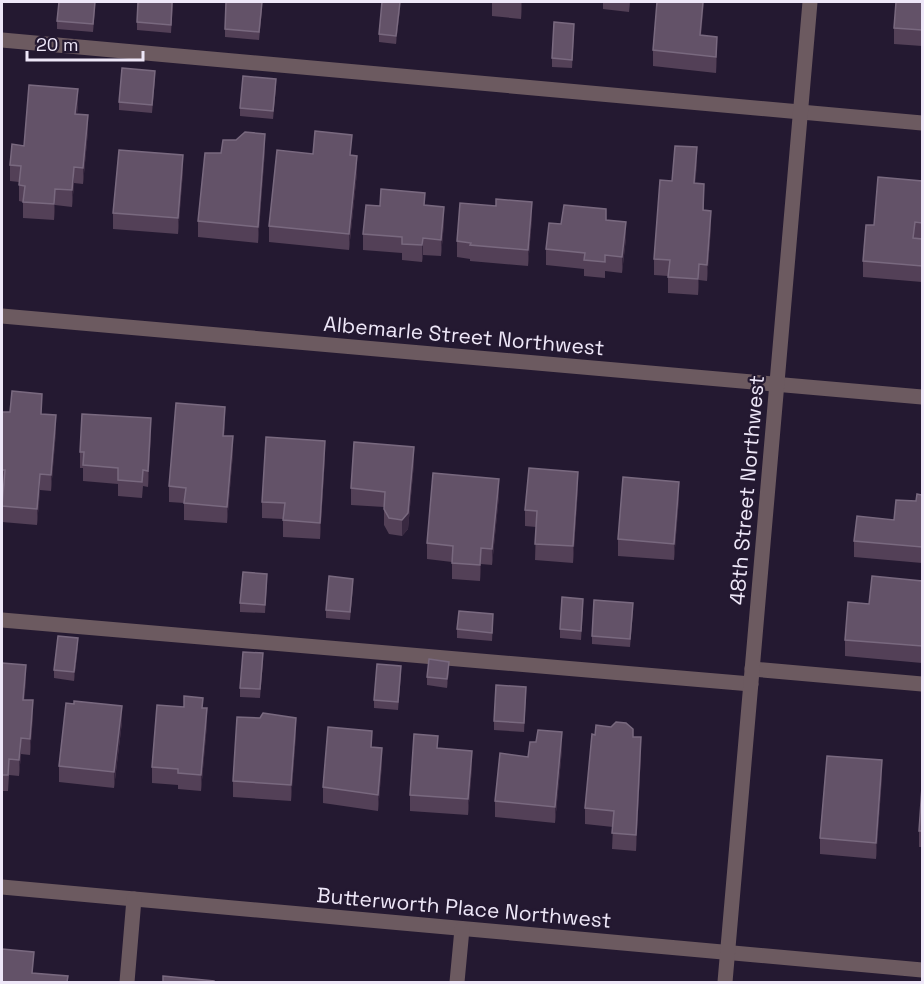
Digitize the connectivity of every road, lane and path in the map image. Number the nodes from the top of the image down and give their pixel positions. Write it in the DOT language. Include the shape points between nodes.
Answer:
graph roads {
  1 [pos="810,2"];
  2 [pos="2,40"];
  3 [pos="801,112"];
  4 [pos="922,123"];
  5 [pos="2,316"];
  6 [pos="777,384"];
  7 [pos="922,397"];
  8 [pos="2,620"];
  9 [pos="752,677"];
  10 [pos="922,684"];
  11 [pos="2,887"];
  12 [pos="134,899"];
  13 [pos="462,929"];
  14 [pos="728,952"];
  15 [pos="922,970"];
  16 [pos="127,982"];
  17 [pos="457,982"];
  18 [pos="725,982"];
  1 -- 3 [label="street, 48th Street Northwest"];
  2 -- 3 [label="street"];
  3 -- 4 [label="street"];
  3 -- 6 [label="street, 48th Street Northwest"];
  5 -- 6 [label="street, Albemarle Street Northwest"];
  6 -- 7 [label="street, Albemarle Street Northwest"];
  6 -- 9 [label="street, 48th Street Northwest"];
  8 -- 9 [label="street"];
  9 -- 10 [label="street"];
  9 -- 14 [label="street, 48th Street Northwest"];
  11 -- 12 [label="street, Butterworth Place Northwest"];
  12 -- 13 [label="street, Butterworth Place Northwest"];
  12 -- 16 [label="street"];
  13 -- 14 [label="street, Butterworth Place Northwest"];
  13 -- 17 [label="street"];
  14 -- 15 [label="street, Butterworth Place Northwest"];
  14 -- 18 [label="street, 48th Street Northwest"];
}
